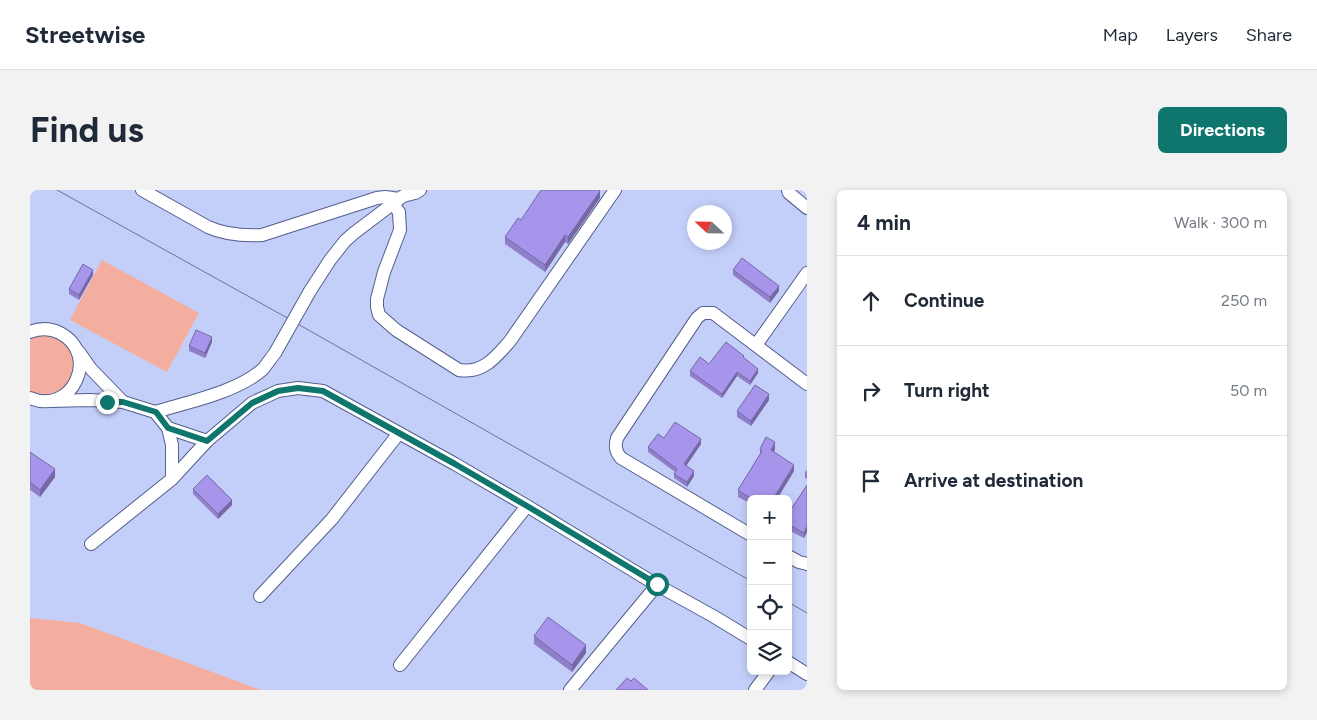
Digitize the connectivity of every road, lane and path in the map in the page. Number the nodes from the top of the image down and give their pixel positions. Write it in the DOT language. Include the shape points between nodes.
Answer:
graph roads {
  1 [pos="142,190"];
  2 [pos="420,190"];
  3 [pos="615,190"];
  4 [pos="788,190"];
  5 [pos="400,197"];
  6 [pos="807,208"];
  7 [pos="807,273"];
  8 [pos="30,326"];
  9 [pos="44,329"];
  10 [pos="30,332"];
  11 [pos="756,345"];
  12 [pos="75,346"];
  13 [pos="807,384"];
  14 [pos="30,398"];
  15 [pos="50,401"];
  16 [pos="123,402"];
  17 [pos="156,412"];
  18 [pos="168,428"];
  19 [pos="399,433"];
  20 [pos="207,441"];
  21 [pos="172,479"];
  22 [pos="527,506"];
  23 [pos="747,533"];
  24 [pos="92,544"];
  25 [pos="792,558"];
  26 [pos="807,564"];
  27 [pos="657,584"];
  28 [pos="260,596"];
  29 [pos="747,637"];
  30 [pos="400,665"];
  31 [pos="792,665"];
  32 [pos="807,674"];
  33 [pos="766,675"];
  34 [pos="570,690"];
  35 [pos="755,690"];
  1 -- 5 [label="street" via="208,227 247,236 262,235 377,198"];
  2 -- 5 [label="street"];
  3 -- 5 [label="street" via="510,341 486,365 468,372 459,370 396,330 379,315 376,299 400,230"];
  4 -- 6 [label="street"];
  5 -- 17 [label="street, bridge" via="345,241 310,291 264,368 232,388"];
  7 -- 11 [label="street"];
  8 -- 9 [label="street"];
  9 -- 10 [label="street"];
  9 -- 12 [label="street" via="67,336"];
  11 -- 13 [label="street"];
  11 -- 23 [label="street" via="713,313 703,313 620,432 615,446 620,458"];
  12 -- 15 [label="street" via="80,357 77,380 61,397"];
  12 -- 16 [label="street" via="91,369"];
  14 -- 15 [label="street"];
  15 -- 16 [label="street"];
  16 -- 17 [label="street"];
  17 -- 18 [label="street"];
  18 -- 20 [label="street"];
  18 -- 21 [label="street" via="172,445"];
  19 -- 20 [label="street" via="323,391 298,388 278,391 252,403"];
  19 -- 22 [label="street"];
  19 -- 28 [label="street" via="332,518"];
  20 -- 21 [label="street"];
  21 -- 24 [label="street"];
  22 -- 27 [label="street"];
  22 -- 30 [label="street"];
  25 -- 26 [label="street"];
  27 -- 29 [label="street"];
  27 -- 34 [label="street"];
  31 -- 32 [label="street"];
  33 -- 35 [label="street"];
}
